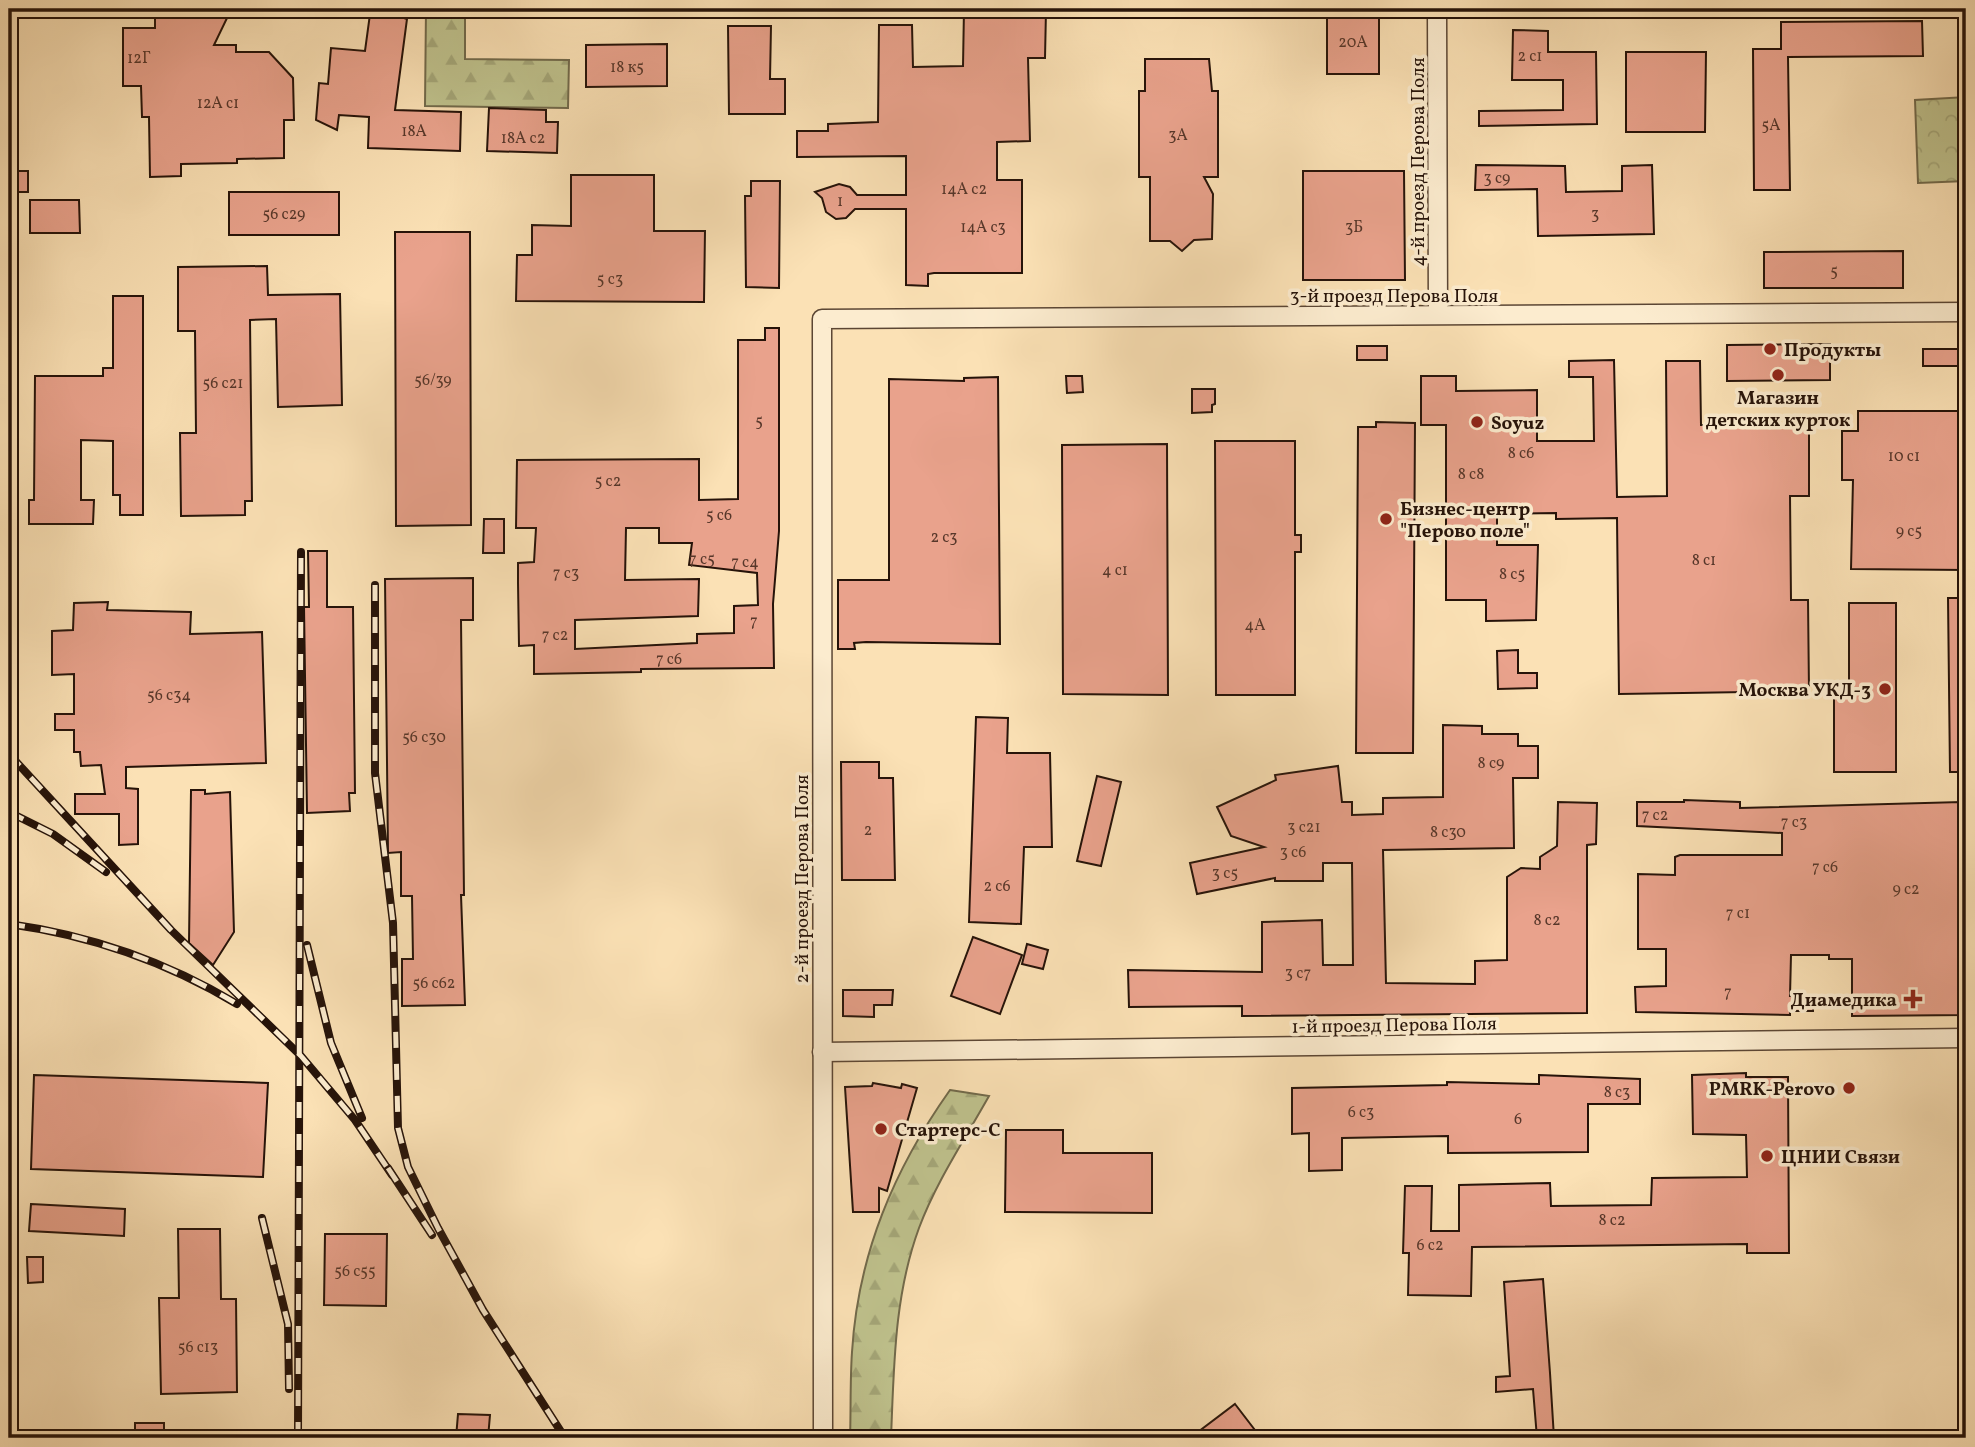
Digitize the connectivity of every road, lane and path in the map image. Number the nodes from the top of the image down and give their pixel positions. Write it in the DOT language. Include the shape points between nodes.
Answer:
graph roads {
  1 [pos="1437,9"];
  2 [pos="1966,312"];
  3 [pos="1438,314"];
  4 [pos="822,319"];
  5 [pos="1966,1038"];
  6 [pos="822,1052"];
  7 [pos="823,1438"];
  1 -- 3 [label="street, 4-й проезд Перова Поля"];
  2 -- 3 [label="street, 3-й проезд Перова Поля"];
  3 -- 4 [label="street, 3-й проезд Перова Поля"];
  4 -- 6 [label="street, 2-й проезд Перова Поля"];
  5 -- 6 [label="street, 1-й проезд Перова Поля"];
  6 -- 7 [label="street, 2-й проезд Перова Поля"];
}
